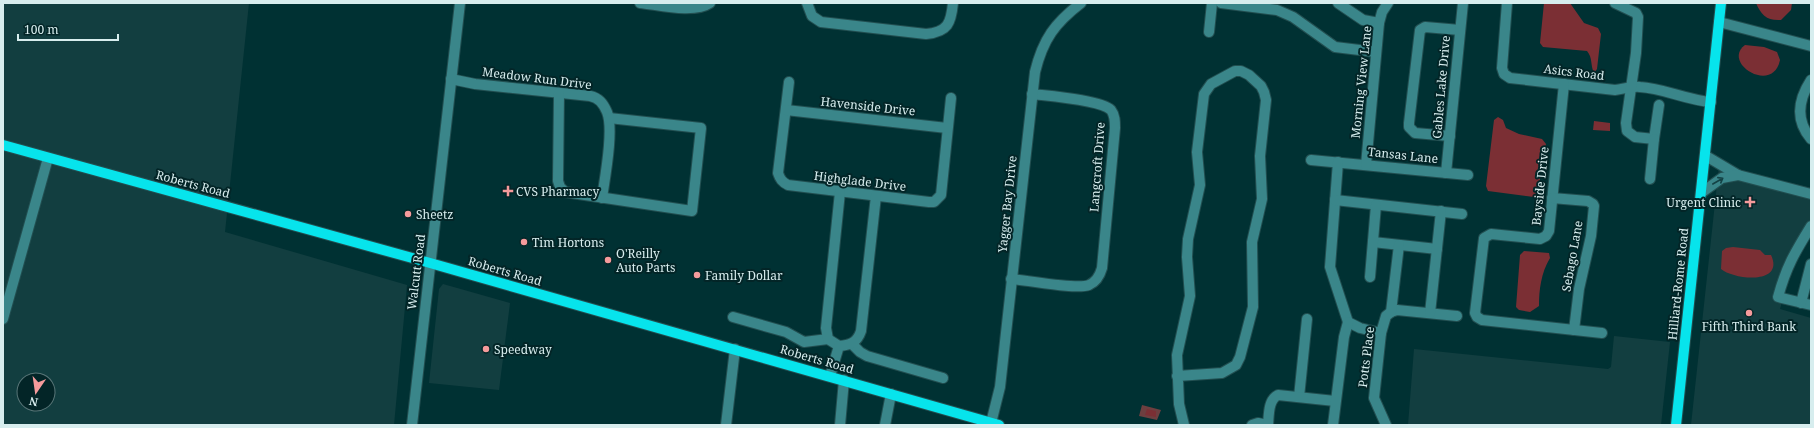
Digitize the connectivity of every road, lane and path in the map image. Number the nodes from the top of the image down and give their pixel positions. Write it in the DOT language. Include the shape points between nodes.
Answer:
graph roads {
  1 [pos="460,3"];
  2 [pos="640,3"];
  3 [pos="710,3"];
  4 [pos="807,3"];
  5 [pos="953,3"];
  6 [pos="1081,3"];
  7 [pos="1212,3"];
  8 [pos="1221,3"];
  9 [pos="1338,3"];
  10 [pos="1388,3"];
  11 [pos="1463,3"];
  12 [pos="1507,3"];
  13 [pos="1615,3"];
  14 [pos="1721,3"];
  15 [pos="1719,22"];
  16 [pos="1379,23"];
  17 [pos="1460,30"];
  18 [pos="1209,32"];
  19 [pos="1811,46"];
  20 [pos="1376,52"];
  21 [pos="451,79"];
  22 [pos="1811,80"];
  23 [pos="789,82"];
  24 [pos="1564,84"];
  25 [pos="1631,87"];
  26 [pos="559,93"];
  27 [pos="1032,94"];
  28 [pos="951,98"];
  29 [pos="1711,102"];
  30 [pos="1659,105"];
  31 [pos="786,110"];
  32 [pos="609,118"];
  33 [pos="947,128"];
  34 [pos="1450,136"];
  35 [pos="1654,139"];
  36 [pos="1811,140"];
  37 [pos="3,145"];
  38 [pos="1706,156"];
  39 [pos="48,158"];
  40 [pos="1311,160"];
  41 [pos="1338,162"];
  42 [pos="1366,165"];
  43 [pos="1446,173"];
  44 [pos="1468,175"];
  45 [pos="1738,175"];
  46 [pos="1650,179"];
  47 [pos="840,192"];
  48 [pos="1701,192"];
  49 [pos="1811,194"];
  50 [pos="876,196"];
  51 [pos="602,198"];
  52 [pos="1552,198"];
  53 [pos="1335,200"];
  54 [pos="1376,205"];
  55 [pos="1441,211"];
  56 [pos="1462,214"];
  57 [pos="1811,226"];
  58 [pos="1373,242"];
  59 [pos="1398,245"];
  60 [pos="1437,249"];
  61 [pos="431,263"];
  62 [pos="1811,264"];
  63 [pos="1370,277"];
  64 [pos="1011,279"];
  65 [pos="1806,304"];
  66 [pos="1391,312"];
  67 [pos="1430,313"];
  68 [pos="4,316"];
  69 [pos="1457,316"];
  70 [pos="733,317"];
  71 [pos="1306,320"];
  72 [pos="1348,322"];
  73 [pos="1574,330"];
  74 [pos="1602,332"];
  75 [pos="1381,333"];
  76 [pos="828,339"];
  77 [pos="852,344"];
  78 [pos="839,346"];
  79 [pos="735,349"];
  80 [pos="830,376"];
  81 [pos="1177,376"];
  82 [pos="943,378"];
  83 [pos="844,380"];
  84 [pos="891,394"];
  85 [pos="1299,397"];
  86 [pos="1335,401"];
  87 [pos="1181,422"];
  88 [pos="995,424"];
  89 [pos="412,425"];
  90 [pos="726,425"];
  91 [pos="840,425"];
  92 [pos="885,425"];
  93 [pos="1252,425"];
  94 [pos="1268,425"];
  95 [pos="1333,425"];
  96 [pos="1386,425"];
  97 [pos="1676,425"];
  1 -- 21 [label="street, Walcutt Road"];
  2 -- 3 [label="street" via="690,9 704,7"];
  4 -- 5 [label="street" via="812,16 822,22 926,34 944,29 950,21"];
  6 -- 27 [label="street, Yagger Bay Drive" via="1056,25 1046,38 1039,55"];
  7 -- 18 [label="street"];
  8 -- 20 [label="street" via="1277,10 1293,17 1335,47"];
  9 -- 16 [label="street" via="1363,20"];
  10 -- 16 [label="street, Morning View Lane"];
  11 -- 17 [label="street, Gables Lake Drive"];
  12 -- 24 [label="street, Asics Road" via="1502,58 1504,74 1510,78"];
  13 -- 25 [label="street" via="1636,13 1638,17"];
  14 -- 15 [label="main road, Hilliard-Rome Road"];
  15 -- 19 [label="street"];
  15 -- 29 [label="main road, Hilliard-Rome Road"];
  16 -- 20 [label="street, Morning View Lane"];
  17 -- 34 [label="street, Gables Lake Drive"];
  17 -- 34 [label="street" via="1425,27 1420,30 1409,123 1409,128 1415,133"];
  20 -- 42 [label="street, Morning View Lane"];
  21 -- 26 [label="street, Meadow Run Drive"];
  21 -- 61 [label="street, Walcutt Road"];
  22 -- 36 [label="street" via="1801,102 1800,116 1803,129"];
  23 -- 31 [label="street"];
  24 -- 25 [label="street, Asics Road" via="1615,90"];
  24 -- 52 [label="street, Bayside Drive"];
  25 -- 29 [label="street, Asics Road" via="1642,87"];
  25 -- 35 [label="street" via="1627,131 1635,137"];
  26 -- 32 [label="street, Meadow Run Drive" via="594,97 602,102"];
  26 -- 51 [label="street" via="560,187 565,192"];
  27 -- 64 [label="street, Yagger Bay Drive"];
  27 -- 64 [label="street, Langcroft Drive" via="1096,103 1107,107 1114,116 1102,268 1094,282 1088,285"];
  28 -- 33 [label="street"];
  29 -- 38 [label="main road, Hilliard-Rome Road"];
  30 -- 35 [label="street"];
  31 -- 33 [label="street, Havenside Drive"];
  31 -- 47 [label="street, Highglade Drive" via="779,178 788,185"];
  32 -- 51 [label="street, Meadow Run Drive"];
  32 -- 51 [label="street" via="701,128 692,212"];
  33 -- 50 [label="street, Highglade Drive" via="941,195 934,202"];
  34 -- 43 [label="street, Gables Lake Drive"];
  35 -- 46 [label="street"];
  37 -- 39 [label="main road, Roberts Road"];
  38 -- 45 [label="street"];
  38 -- 48 [label="main road, Hilliard-Rome Road"];
  39 -- 61 [label="main road, Roberts Road"];
  39 -- 68 [label="street"];
  40 -- 41 [label="street, Tansas Lane"];
  41 -- 42 [label="street, Tansas Lane"];
  41 -- 53 [label="street"];
  42 -- 43 [label="street, Tansas Lane"];
  43 -- 44 [label="street, Tansas Lane"];
  48 -- 45 [label="street, one-way" via="1722,178"];
  45 -- 49 [label="street"];
  47 -- 50 [label="street, Highglade Drive"];
  47 -- 76 [label="street" via="826,328"];
  48 -- 97 [label="main road, Hilliard-Rome Road"];
  50 -- 77 [label="street" via="861,331"];
  52 -- 73 [label="street, Sebago Lane" via="1588,201 1594,206"];
  52 -- 73 [label="street, Bayside Drive" via="1549,231 1546,236 1540,239 1491,234 1484,238 1476,313 1482,320"];
  53 -- 54 [label="street"];
  53 -- 72 [label="street" via="1330,272"];
  54 -- 55 [label="street"];
  54 -- 58 [label="street"];
  55 -- 56 [label="street"];
  55 -- 60 [label="street"];
  57 -- 65 [label="street" via="1795,251 1778,297"];
  58 -- 59 [label="street"];
  58 -- 63 [label="street"];
  59 -- 60 [label="street"];
  59 -- 66 [label="street, Potts Place"];
  60 -- 67 [label="street"];
  61 -- 79 [label="main road, Roberts Road"];
  61 -- 89 [label="street, Walcutt Road"];
  62 -- 65 [label="street"];
  64 -- 88 [label="street, Yagger Bay Drive"];
  66 -- 67 [label="street" via="1397,310"];
  66 -- 75 [label="street, Potts Place" via="1386,316"];
  67 -- 69 [label="street"];
  70 -- 76 [label="street" via="786,332 804,342"];
  71 -- 85 [label="street"];
  72 -- 75 [label="street"];
  72 -- 86 [label="street"];
  73 -- 74 [label="street, Bayside Drive"];
  75 -- 96 [label="street, Potts Place" via="1374,400"];
  76 -- 78 [label="street"];
  77 -- 78 [label="street"];
  77 -- 82 [label="street" via="867,356"];
  78 -- 80 [label="street"];
  79 -- 80 [label="main road, Roberts Road"];
  79 -- 90 [label="street"];
  80 -- 83 [label="main road, Roberts Road"];
  81 -- 81 [label="street" via="1216,374 1231,370 1240,357 1249,328 1252,307 1252,242 1263,191 1260,156 1266,100 1261,86 1241,71 1235,71 1211,84 1204,94 1197,152 1200,185 1188,239 1190,296 1177,354"];
  81 -- 87 [label="street"];
  83 -- 84 [label="main road, Roberts Road"];
  83 -- 91 [label="street"];
  84 -- 88 [label="main road, Roberts Road"];
  84 -- 92 [label="street"];
  85 -- 86 [label="street"];
  85 -- 94 [label="street" via="1276,396 1272,401"];
  86 -- 95 [label="street"];
  93 -- 94 [label="street"];
}
